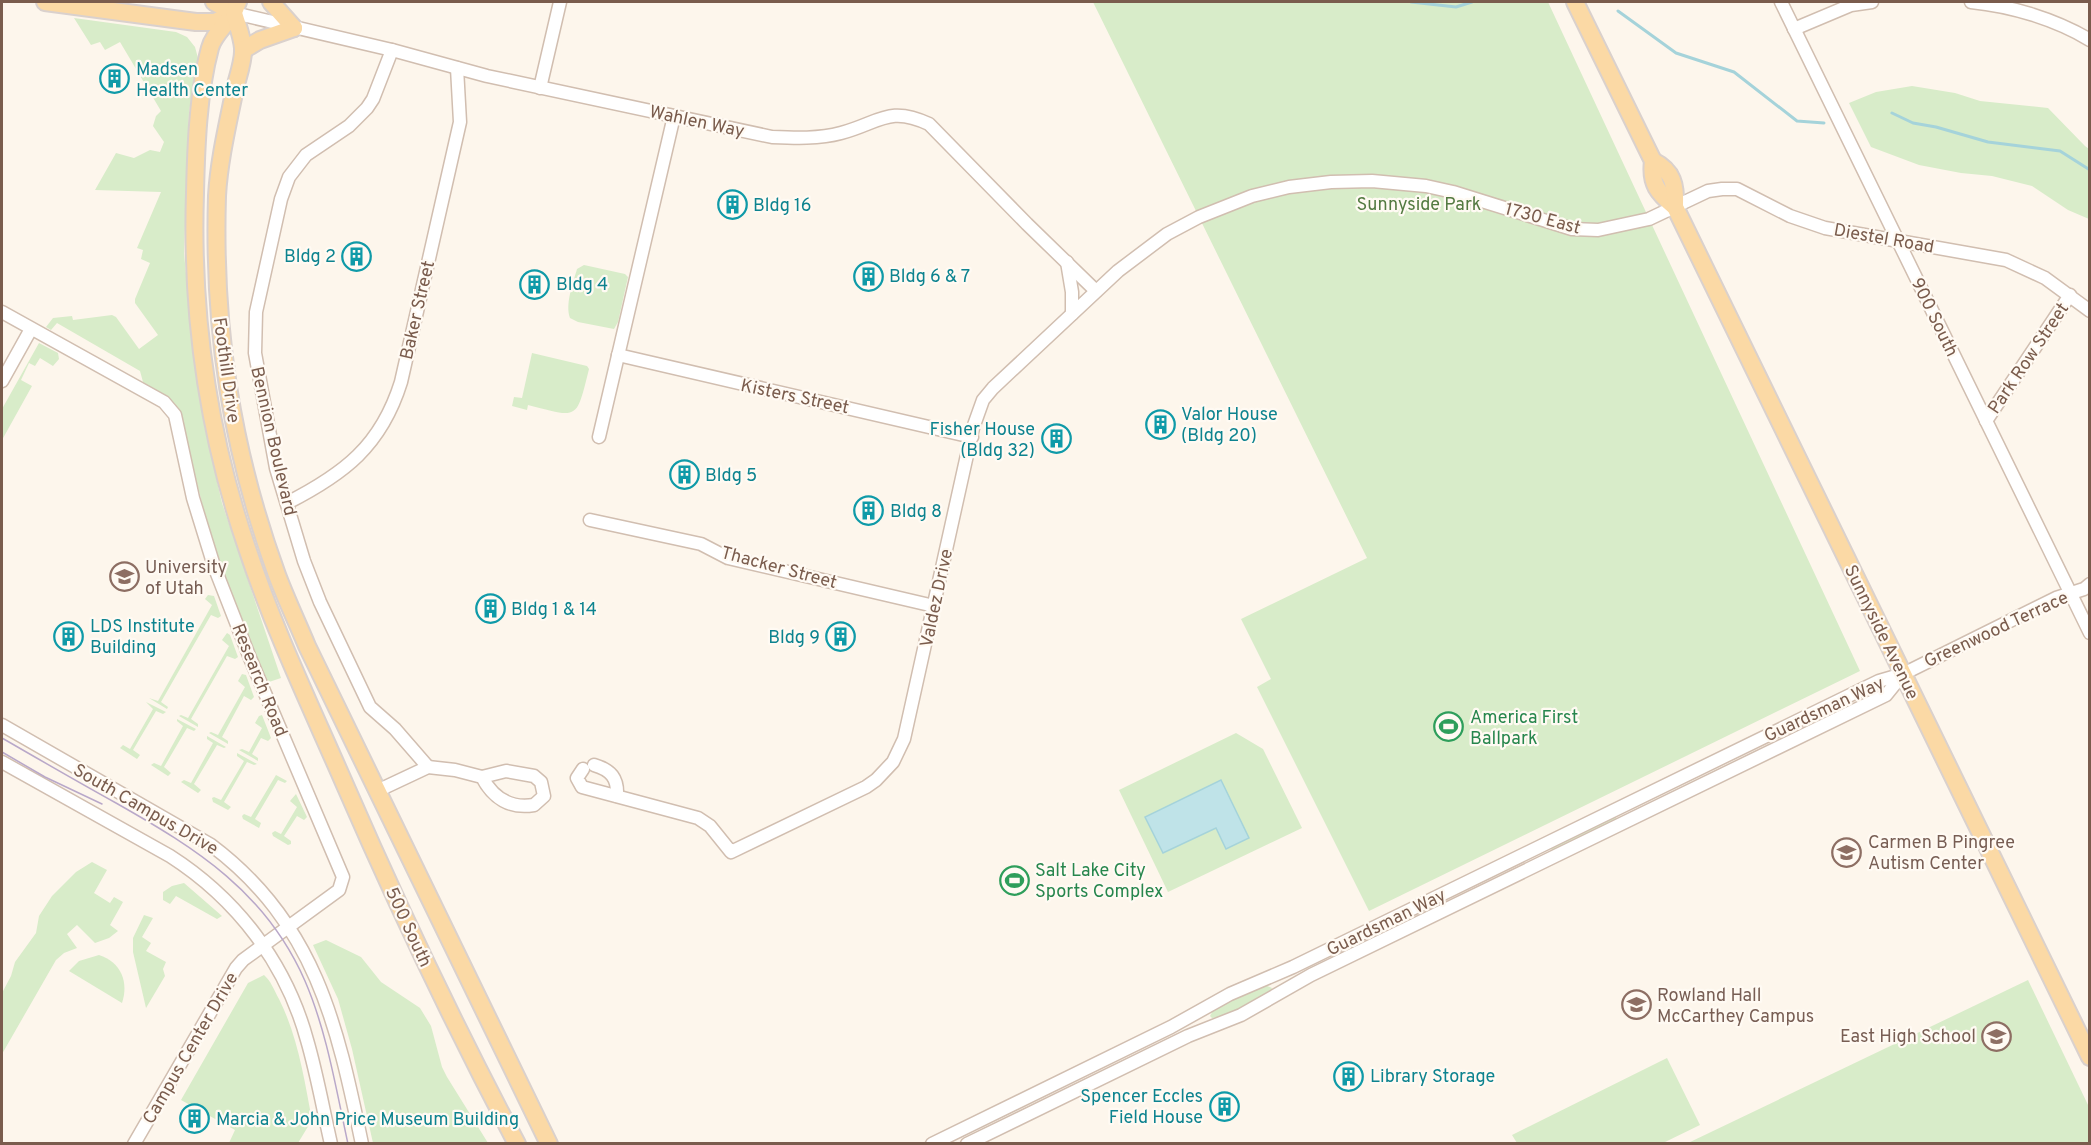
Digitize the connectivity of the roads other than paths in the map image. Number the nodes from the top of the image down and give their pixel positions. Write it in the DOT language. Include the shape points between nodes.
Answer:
graph roads {
  1 [pos="45,2"];
  2 [pos="214,2"];
  3 [pos="271,2"];
  4 [pos="560,2"];
  5 [pos="1575,2"];
  6 [pos="1781,2"];
  7 [pos="1872,2"];
  8 [pos="1971,2"];
  9 [pos="1987,2"];
  10 [pos="236,7"];
  11 [pos="294,28"];
  12 [pos="1794,29"];
  13 [pos="2090,40"];
  14 [pos="243,50"];
  15 [pos="392,50"];
  16 [pos="457,68"];
  17 [pos="540,88"];
  18 [pos="674,116"];
  19 [pos="1675,207"];
  20 [pos="1199,217"];
  21 [pos="1897,240"];
  22 [pos="1067,262"];
  23 [pos="1096,291"];
  24 [pos="2070,295"];
  25 [pos="2090,311"];
  26 [pos="2,312"];
  27 [pos="1072,314"];
  28 [pos="31,329"];
  29 [pos="618,355"];
  30 [pos="2,381"];
  31 [pos="1986,421"];
  32 [pos="972,437"];
  33 [pos="599,438"];
  34 [pos="287,503"];
  35 [pos="590,520"];
  36 [pos="2090,584"];
  37 [pos="2070,593"];
  38 [pos="934,606"];
  39 [pos="2090,633"];
  40 [pos="1903,674"];
  41 [pos="310,707"];
  42 [pos="338,711"];
  43 [pos="2,725"];
  44 [pos="2,762"];
  45 [pos="428,767"];
  46 [pos="482,777"];
  47 [pos="347,790"];
  48 [pos="377,791"];
  49 [pos="617,796"];
  50 [pos="290,926"];
  51 [pos="278,934"];
  52 [pos="264,945"];
  53 [pos="2090,1057"];
  54 [pos="134,1143"];
  55 [pos="332,1143"];
  56 [pos="362,1143"];
  57 [pos="517,1143"];
  58 [pos="549,1143"];
  59 [pos="932,1143"];
  60 [pos="968,1143"];
  1 -- 10 [label="main road" via="195,22 215,22"];
  2 -- 10 [label="main road"];
  3 -- 11 [label="main road"];
  4 -- 17 [label="street"];
  5 -- 19 [label="main road, Sunnyside Avenue" via="1653,161 1651,176 1661,195"];
  6 -- 12 [label="street, 900 South"];
  7 -- 12 [label="street" via="1851,5"];
  8 -- 9 [label="street"];
  9 -- 13 [label="street" via="2027,13"];
  10 -- 11 [label="street, Wahlen Way"];
  10 -- 14 [label="main road, Foothill Drive"];
  10 -- 41 [label="main road, Foothill Drive" via="210,44 202,96 194,209 200,336 214,429 235,510 263,592"];
  11 -- 14 [label="main road"];
  11 -- 15 [label="street, Wahlen Way"];
  12 -- 21 [label="street, 900 South"];
  14 -- 42 [label="main road, Foothill Drive" via="218,188 217,290 223,358 258,519 278,576"];
  15 -- 16 [label="street, Wahlen Way"];
  15 -- 34 [label="street, Bennion Boulevard" via="367,108 350,126 306,155 289,177 281,199 254,335 264,411"];
  16 -- 17 [label="street, Wahlen Way"];
  16 -- 34 [label="street, Baker Street" via="460,122 394,404 361,454 331,478"];
  17 -- 18 [label="street, Wahlen Way"];
  18 -- 22 [label="street, Wahlen Way" via="772,137 797,138 840,134 893,115 913,116 929,124"];
  18 -- 29 [label="street"];
  19 -- 20 [label="street, 1730 East" via="1644,221 1585,230 1436,188 1352,181 1308,183 1270,191"];
  19 -- 21 [label="street, Diestel Road" via="1708,191 1737,189 1802,221 1836,231"];
  19 -- 40 [label="main road, Sunnyside Avenue"];
  20 -- 23 [label="street, Valdez Drive" via="1143,251"];
  21 -- 24 [label="street, Diestel Road" via="2006,260"];
  21 -- 31 [label="street, 900 South"];
  22 -- 23 [label="street, Wahlen Way"];
  22 -- 27 [label="street"];
  23 -- 27 [label="street, Valdez Drive"];
  24 -- 25 [label="street, Diestel Road"];
  24 -- 31 [label="street, Park Row Street"];
  26 -- 28 [label="street, Research Road"];
  27 -- 32 [label="street, Valdez Drive" via="987,393"];
  28 -- 30 [label="street"];
  28 -- 50 [label="street, Research Road" via="164,402 174,415 214,566 343,877 339,890"];
  29 -- 32 [label="street, Kisters Street"];
  29 -- 33 [label="street"];
  31 -- 37 [label="street, 900 South"];
  32 -- 38 [label="street, Valdez Drive"];
  34 -- 45 [label="street, Bennion Boulevard" via="320,602 363,695"];
  35 -- 38 [label="street, Thacker Street" via="702,544 728,558"];
  36 -- 37 [label="street, Greenwood Terrace"];
  37 -- 39 [label="street, 900 South"];
  37 -- 40 [label="street, Greenwood Terrace"];
  38 -- 49 [label="street, Valdez Drive" via="904,739 893,762 866,787 731,852 711,826 698,818"];
  40 -- 53 [label="main road, Sunnyside Avenue"];
  40 -- 59 [label="street, Guardsman Way" via="1879,681 1293,967 1230,994 1171,1027"];
  40 -- 60 [label="street, Guardsman Way" via="1886,695 1311,975 1241,1015 1188,1036"];
  41 -- 47 [label="main road, 500 South"];
  42 -- 48 [label="main road, 500 South"];
  43 -- 50 [label="street, South Campus Drive" via="211,845 254,881"];
  44 -- 52 [label="street, South Campus Drive" via="193,871 242,915"];
  45 -- 46 [label="street"];
  45 -- 48 [label="street"];
  46 -- 46 [label="street" via="492,794 514,804 534,805 544,796 543,787 534,776 506,771"];
  47 -- 48 [label="main road"];
  47 -- 57 [label="main road, 500 South" via="437,986"];
  48 -- 58 [label="main road, 500 South"];
  49 -- 49 [label="street, Valdez Drive" via="582,787 578,778 588,767 608,770 613,775"];
  50 -- 51 [label="street, Research Road"];
  50 -- 56 [label="street, South Campus Drive" via="327,1005"];
  51 -- 52 [label="street, Campus Center Drive"];
  52 -- 54 [label="street, Campus Center Drive" via="236,968"];
  52 -- 55 [label="street, South Campus Drive" via="304,1030"];
}
